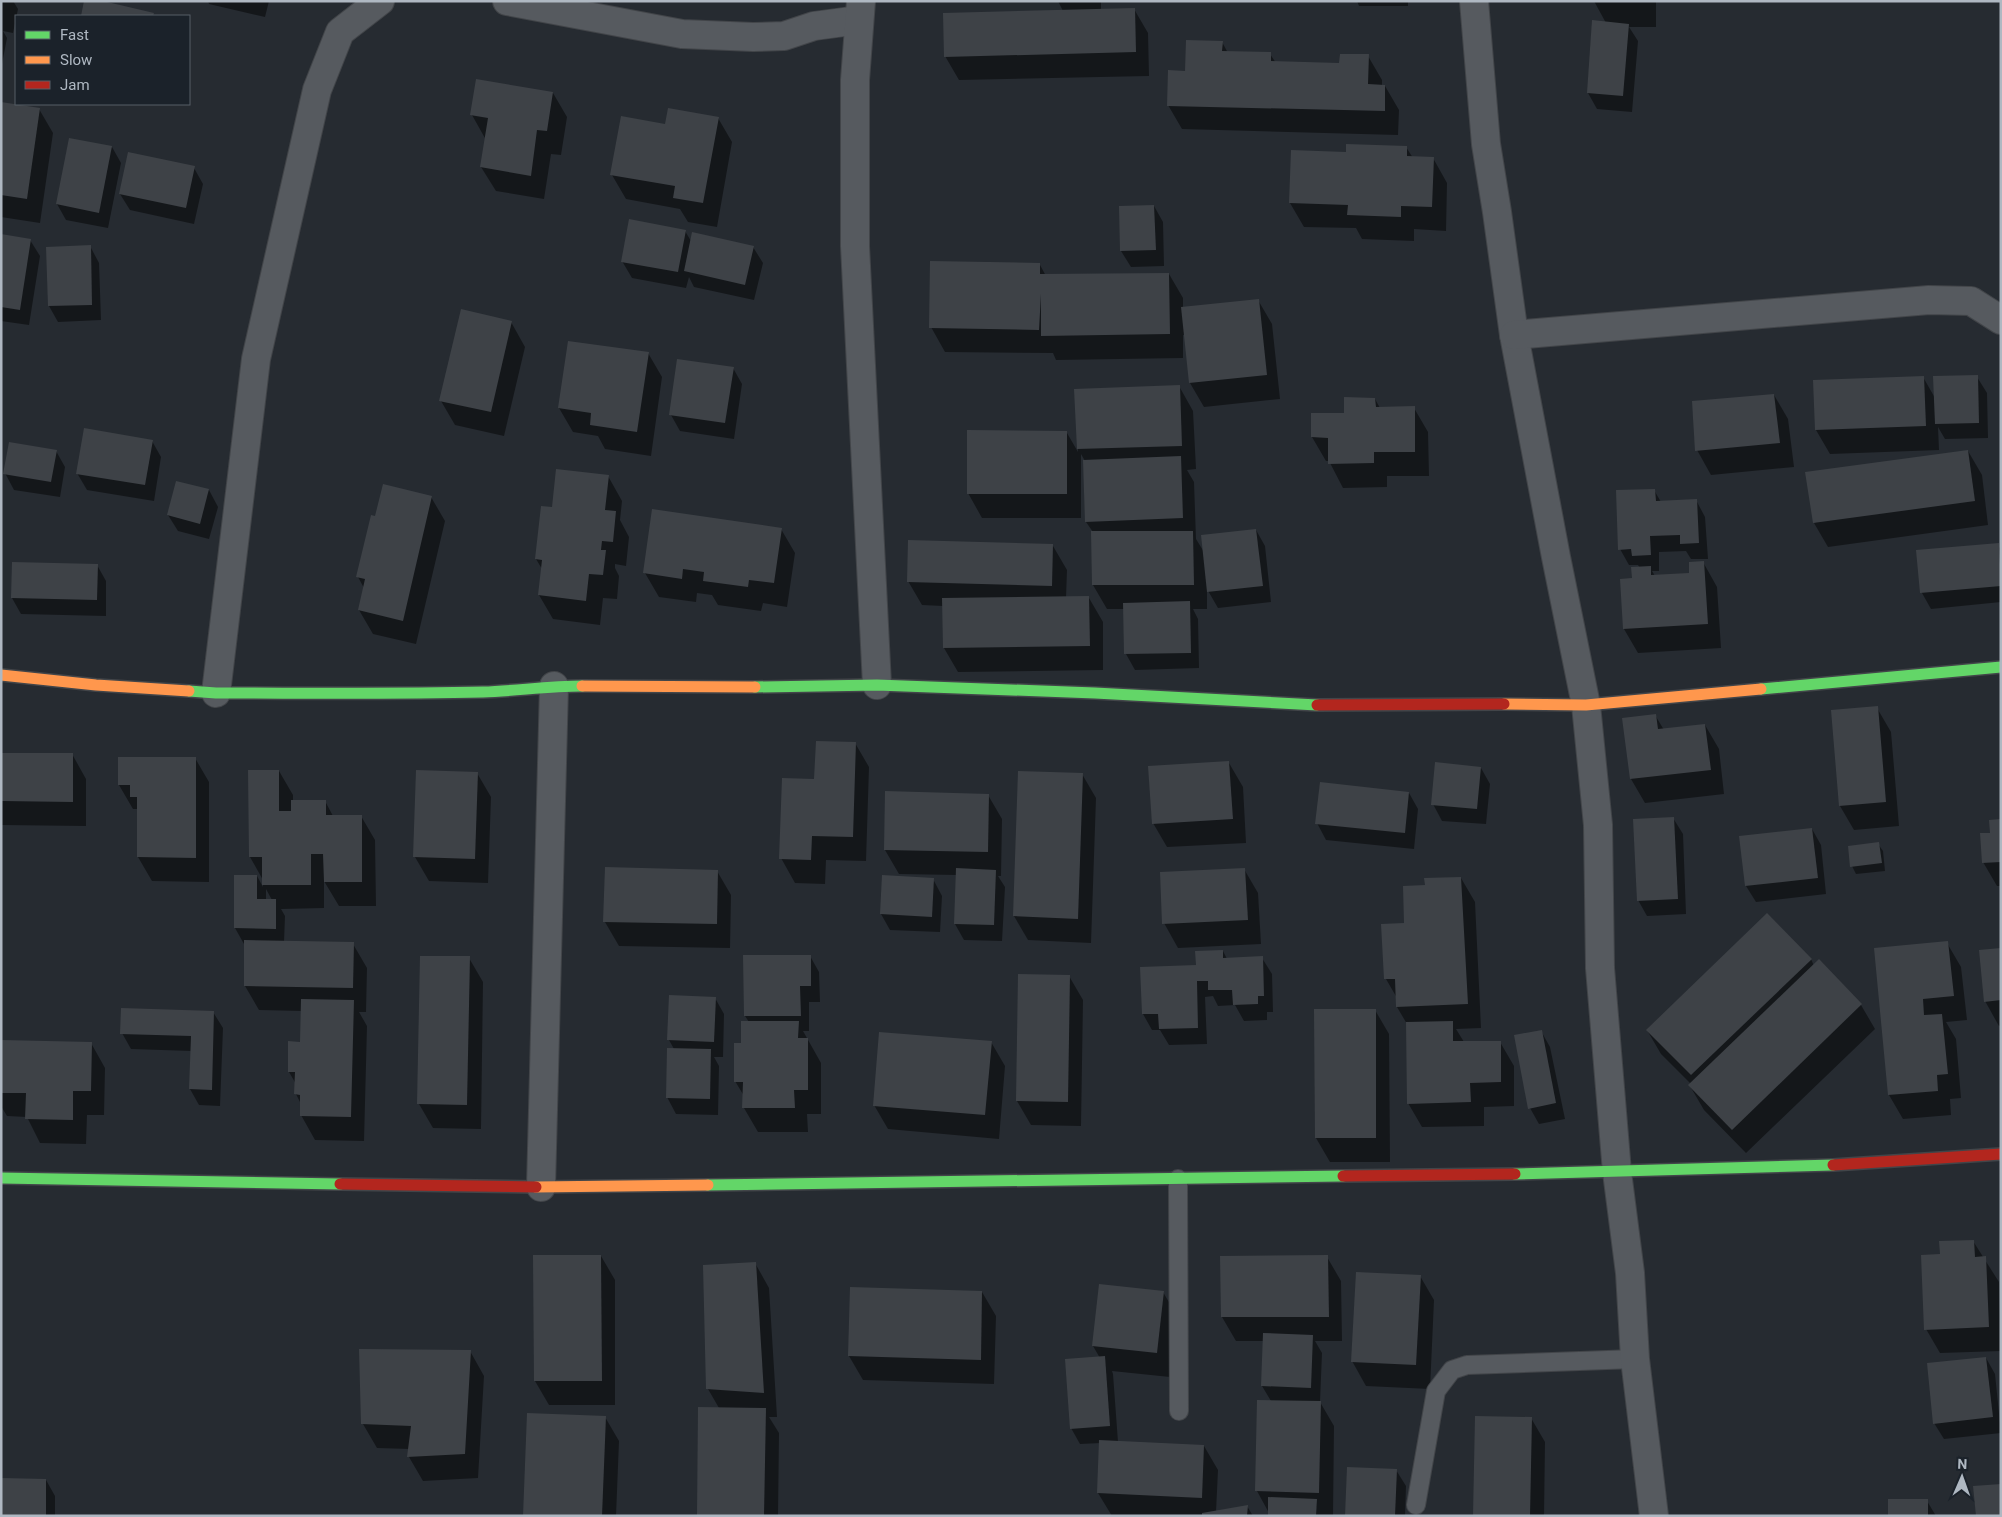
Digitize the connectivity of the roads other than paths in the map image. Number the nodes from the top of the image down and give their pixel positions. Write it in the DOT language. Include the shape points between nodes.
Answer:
graph roads {
  1 [pos="380,1"];
  2 [pos="507,1"];
  3 [pos="1474,1"];
  4 [pos="860,11"];
  5 [pos="2001,320"];
  6 [pos="1514,335"];
  7 [pos="2001,667"];
  8 [pos="1,674"];
  9 [pos="878,685"];
  10 [pos="554,686"];
  11 [pos="216,693"];
  12 [pos="1586,705"];
  13 [pos="2001,1154"];
  14 [pos="1617,1172"];
  15 [pos="1,1178"];
  16 [pos="1178,1180"];
  17 [pos="541,1187"];
  18 [pos="1635,1359"];
  19 [pos="1179,1411"];
  20 [pos="1416,1505"];
  21 [pos="1654,1516"];
  1 -- 11 [label="street" via="340,32 317,90 256,360"];
  2 -- 4 [label="street" via="682,34 753,37 784,36"];
  3 -- 6 [label="street" via="1486,144"];
  4 -- 9 [label="street" via="855,80 855,246"];
  5 -- 6 [label="street" via="1971,301 1929,300"];
  6 -- 12 [label="street"];
  7 -- 12 [label="street"];
  8 -- 11 [label="street" via="96,685"];
  9 -- 10 [label="street"];
  9 -- 12 [label="street" via="1095,692 1300,705"];
  10 -- 11 [label="street" via="509,691 399,694"];
  10 -- 17 [label="street"];
  12 -- 14 [label="street" via="1598,824 1600,968"];
  13 -- 14 [label="street" via="1856,1164"];
  14 -- 16 [label="street"];
  14 -- 18 [label="street" via="1630,1272"];
  15 -- 17 [label="street"];
  16 -- 17 [label="street"];
  16 -- 19 [label="lane"];
  18 -- 20 [label="lane" via="1467,1365 1452,1370 1436,1391"];
  18 -- 21 [label="street"];
}
